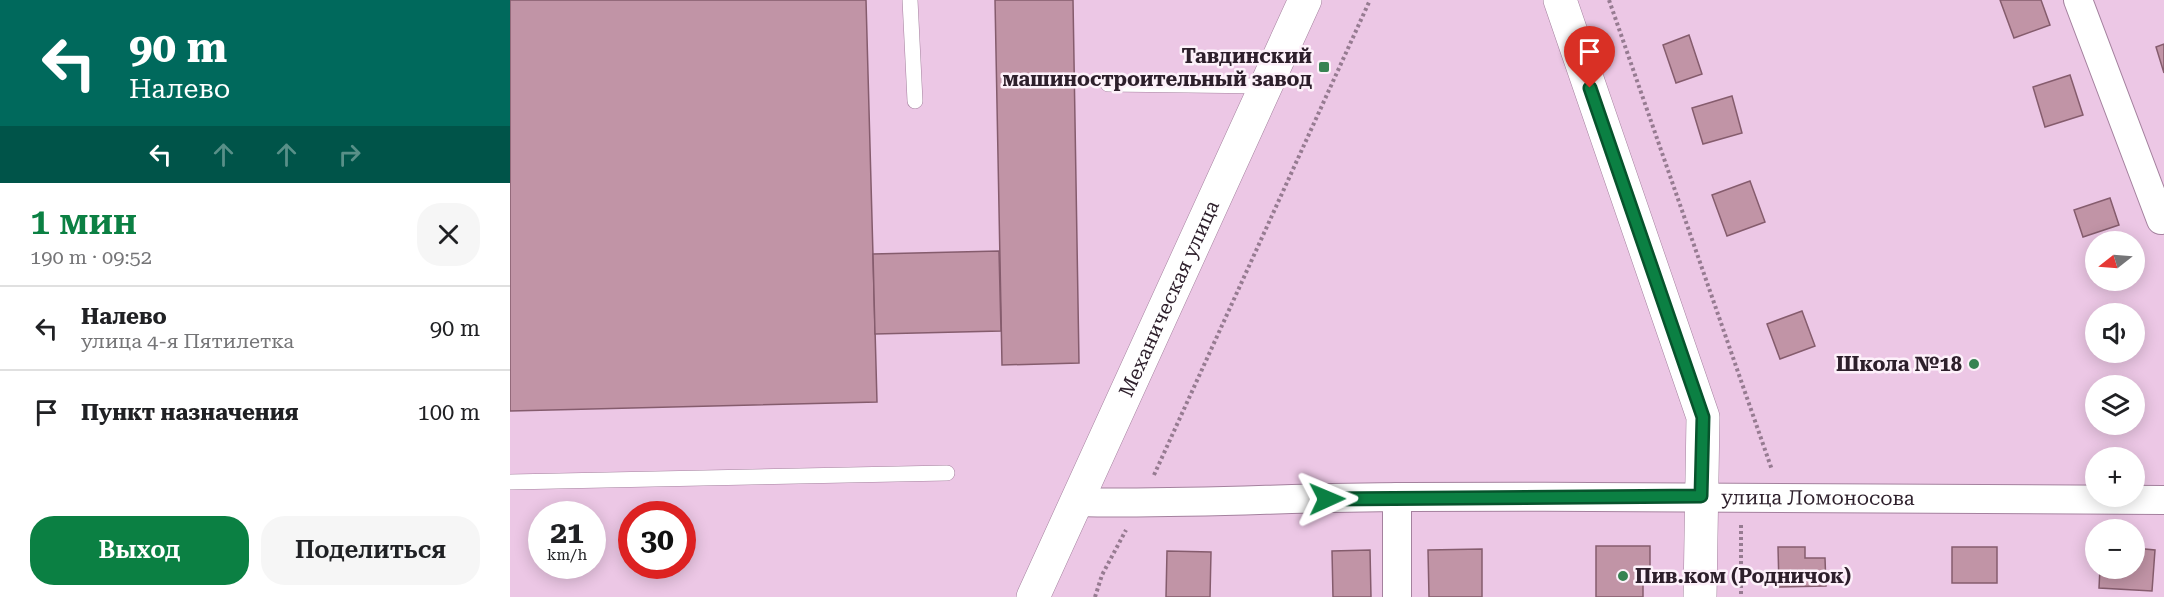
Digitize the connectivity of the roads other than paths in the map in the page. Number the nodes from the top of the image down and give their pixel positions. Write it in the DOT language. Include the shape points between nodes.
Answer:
graph roads {
  1 [pos="910,0"];
  2 [pos="1305,0"];
  3 [pos="1560,0"];
  4 [pos="2078,0"];
  5 [pos="1108,84"];
  6 [pos="1266,86"];
  7 [pos="915,101"];
  8 [pos="2161,220"];
  9 [pos="947,473"];
  10 [pos="510,482"];
  11 [pos="1701,496"];
  12 [pos="1397,497"];
  13 [pos="2164,500"];
  14 [pos="1077,502"];
  15 [pos="1033,597"];
  16 [pos="1397,597"];
  17 [pos="1700,597"];
  1 -- 7 [label="lane"];
  2 -- 6 [label="main road, Механическая улица"];
  3 -- 11 [label="main road" via="1703,417"];
  4 -- 8 [label="street"];
  5 -- 6 [label="lane"];
  6 -- 14 [label="main road, Механическая улица"];
  9 -- 10 [label="lane"];
  11 -- 12 [label="street, улица Ломоносова"];
  11 -- 13 [label="street, улица Ломоносова"];
  11 -- 17 [label="main road"];
  12 -- 14 [label="street, улица Ломоносова"];
  12 -- 16 [label="street"];
  14 -- 15 [label="main road, Механическая улица"];
}
